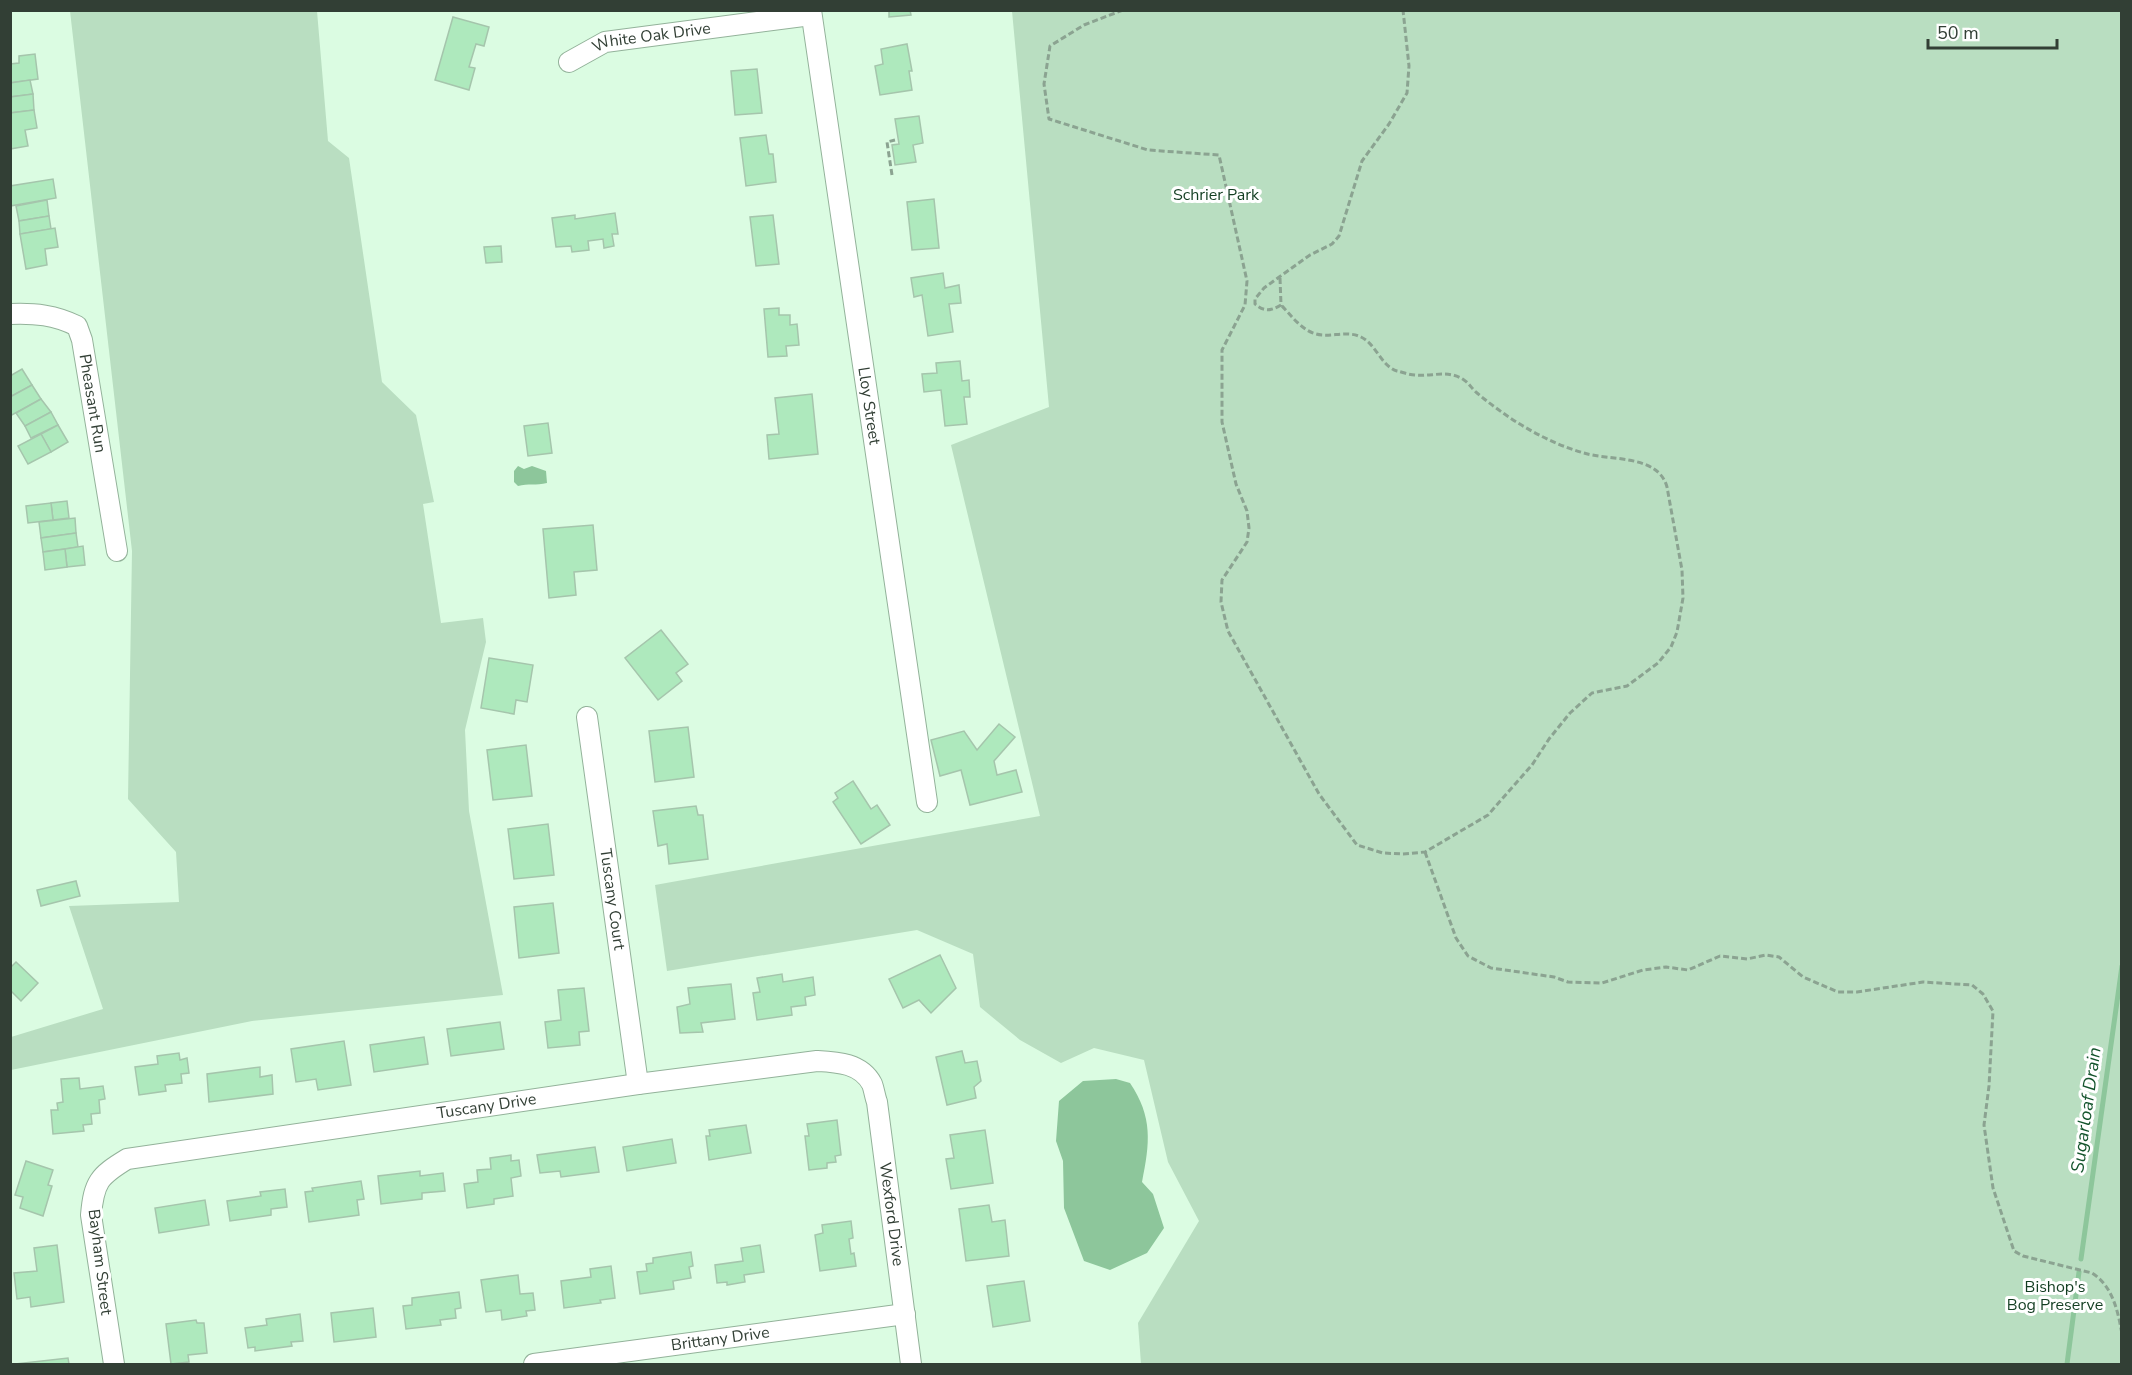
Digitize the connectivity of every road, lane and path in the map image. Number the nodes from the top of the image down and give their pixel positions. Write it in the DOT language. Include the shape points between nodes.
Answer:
graph roads {
  1 [pos="1123,10"];
  2 [pos="1402,10"];
  3 [pos="811,13"];
  4 [pos="569,62"];
  5 [pos="895,140"];
  6 [pos="892,175"];
  7 [pos="1280,278"];
  8 [pos="1245,303"];
  9 [pos="1255,303"];
  10 [pos="1281,305"];
  11 [pos="10,314"];
  12 [pos="117,551"];
  13 [pos="587,717"];
  14 [pos="927,802"];
  15 [pos="1425,852"];
  16 [pos="859,1070"];
  17 [pos="638,1084"];
  18 [pos="114,1167"];
  19 [pos="905,1314"];
  20 [pos="2121,1334"];
  21 [pos="114,1365"];
  22 [pos="534,1365"];
  23 [pos="911,1365"];
  1 -- 8 [label="path" via="1084,25 1050,46 1044,84 1048,119 1148,150 1219,155 1247,280"];
  2 -- 7 [label="path" via="1407,93 1362,161 1340,236"];
  3 -- 4 [label="street, White Oak Drive" via="605,42"];
  3 -- 14 [label="street, Lloy Street"];
  5 -- 6 [label="path" via="887,142"];
  7 -- 9 [label="path" via="1257,294"];
  7 -- 10 [label="path"];
  8 -- 9 [label="path"];
  8 -- 15 [label="path" via="1222,350 1222,422 1250,528 1247,542 1222,580 1221,602 1228,631 1319,794 1358,845 1383,853"];
  9 -- 10 [label="path" via="1266,311"];
  10 -- 15 [label="path" via="1313,334 1360,336 1393,370 1415,375 1443,373 1463,380 1531,430 1586,454 1650,466 1665,477 1682,570 1683,598 1671,647 1658,663 1627,686 1592,693 1488,815"];
  11 -- 12 [label="street, Pheasant Run" via="44,314 77,326"];
  13 -- 17 [label="street, Tuscany Court"];
  15 -- 20 [label="path" via="1456,938 1468,956 1491,968 1568,982 1602,983 1643,970 1688,970 1720,956 1747,959 1766,955 1779,957 1803,977 1838,992 1923,982 1972,985 1983,994 1992,1011 1984,1125 1993,1188 2014,1251 2102,1279 2114,1303"];
  16 -- 17 [label="street, Tuscany Drive" via="841,1062 817,1061"];
  16 -- 19 [label="street, Wexford Drive" via="872,1084 877,1102"];
  17 -- 18 [label="street, Tuscany Drive" via="156,1154 127,1159"];
  18 -- 21 [label="street, Bayham Street" via="93,1191 92,1215"];
  19 -- 22 [label="street, Brittany Drive"];
  19 -- 23 [label="street, Wexford Drive"];
}
